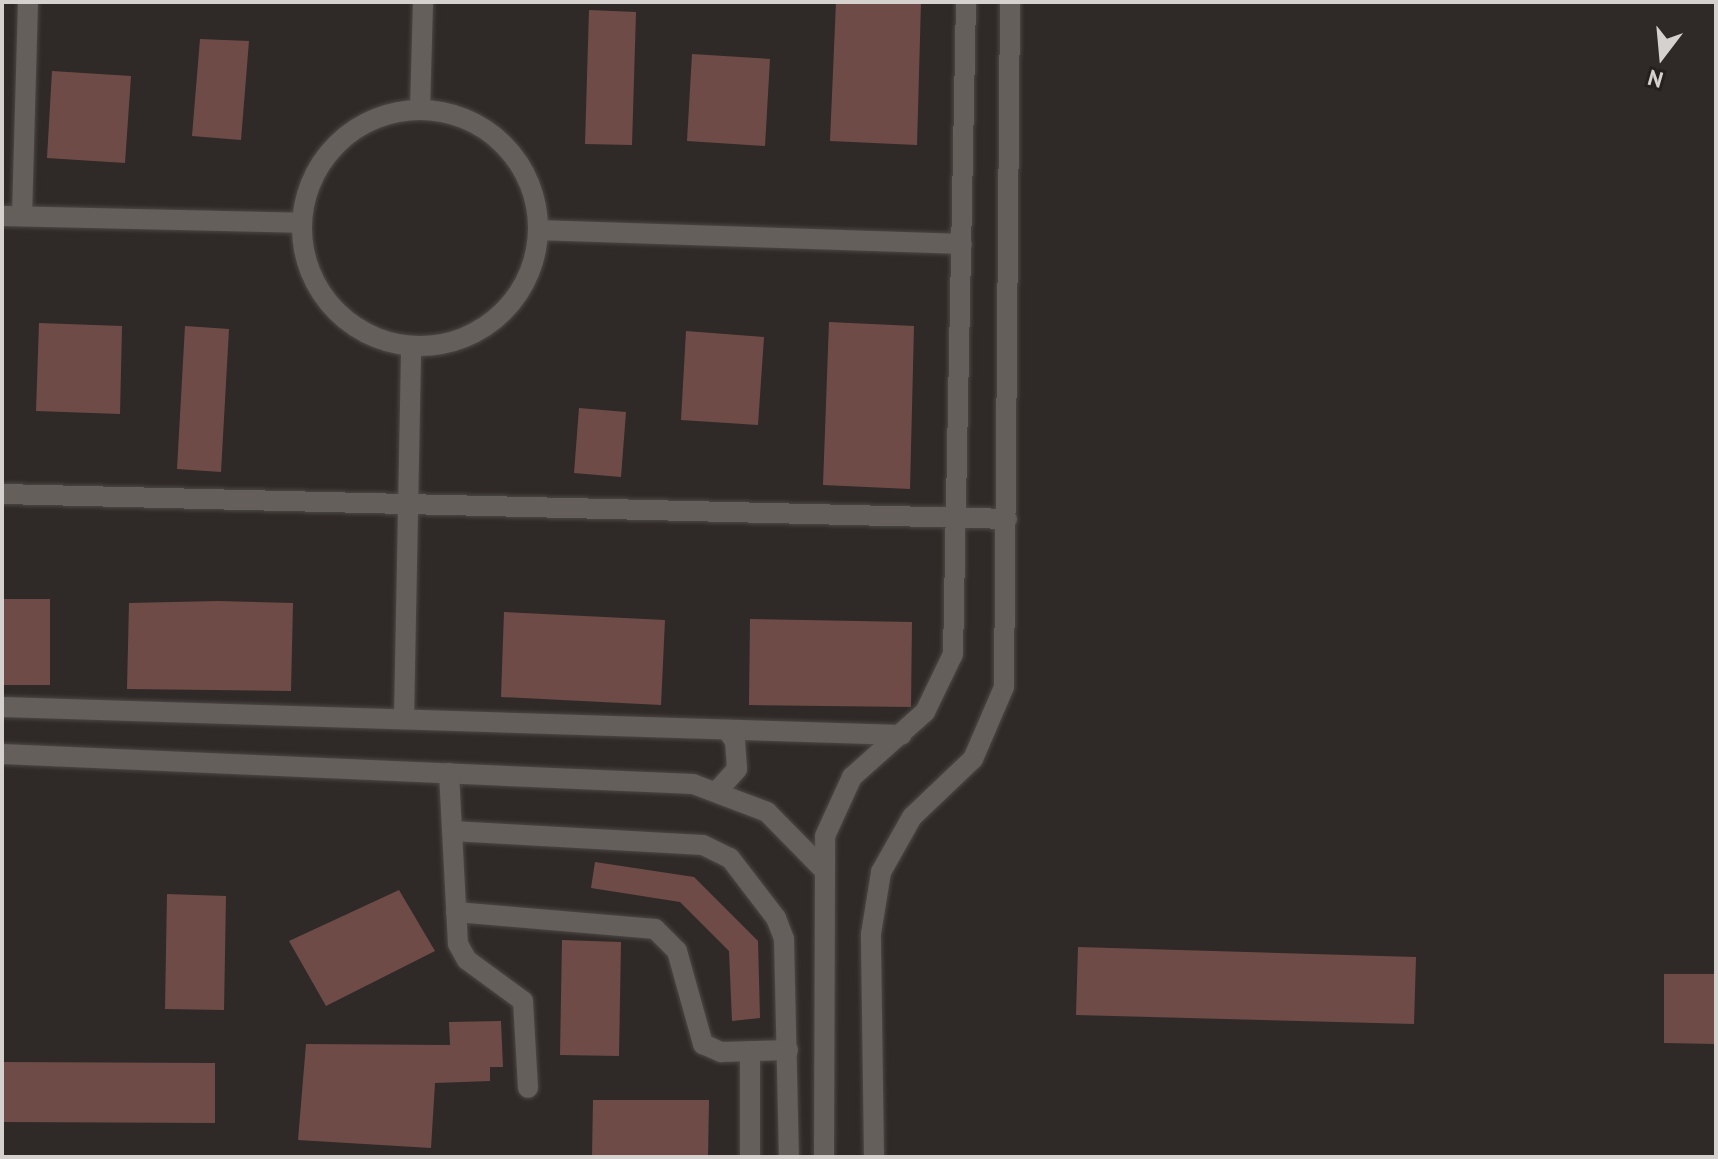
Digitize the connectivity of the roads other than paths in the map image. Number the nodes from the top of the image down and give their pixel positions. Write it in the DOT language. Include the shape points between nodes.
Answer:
graph roads {
  1 [pos="28,2"];
  2 [pos="423,2"];
  3 [pos="966,2"];
  4 [pos="1010,2"];
  5 [pos="420,110"];
  6 [pos="12,216"];
  7 [pos="301,223"];
  8 [pos="539,230"];
  9 [pos="962,244"];
  10 [pos="411,347"];
  11 [pos="2,494"];
  12 [pos="408,504"];
  13 [pos="958,518"];
  14 [pos="1007,519"];
  15 [pos="2,707"];
  16 [pos="404,719"];
  17 [pos="727,730"];
  18 [pos="902,735"];
  19 [pos="2,754"];
  20 [pos="449,773"];
  21 [pos="719,789"];
  22 [pos="452,831"];
  23 [pos="822,868"];
  24 [pos="456,912"];
  25 [pos="788,1050"];
  26 [pos="750,1051"];
  27 [pos="528,1088"];
  28 [pos="750,1157"];
  29 [pos="789,1157"];
  30 [pos="824,1157"];
  31 [pos="874,1157"];
  1 -- 6 [label="street"];
  2 -- 5 [label="street"];
  3 -- 9 [label="street"];
  4 -- 14 [label="street"];
  5 -- 7 [label="street" via="384,115 352,131 314,177"];
  5 -- 8 [label="street" via="458,116 499,142 534,193"];
  6 -- 7 [label="street"];
  7 -- 10 [label="street" via="305,259 320,293 344,320 375,338"];
  8 -- 9 [label="street"];
  8 -- 10 [label="street" via="532,268 514,302 485,328 450,343"];
  9 -- 13 [label="street"];
  10 -- 12 [label="street"];
  11 -- 12 [label="street"];
  12 -- 13 [label="street"];
  12 -- 16 [label="street"];
  13 -- 14 [label="street"];
  13 -- 18 [label="street" via="953,654 925,712"];
  14 -- 31 [label="street" via="1007,662 997,713 973,759 894,843 873,902"];
  15 -- 16 [label="street"];
  16 -- 17 [label="street"];
  17 -- 18 [label="street"];
  17 -- 21 [label="street" via="735,741 737,769"];
  18 -- 23 [label="street" via="867,761 835,804"];
  19 -- 20 [label="street"];
  20 -- 21 [label="street"];
  20 -- 22 [label="street"];
  21 -- 23 [label="street" via="767,812"];
  22 -- 24 [label="street"];
  22 -- 25 [label="street" via="703,845 722,852 781,928"];
  23 -- 30 [label="street"];
  24 -- 26 [label="street" via="655,929 677,951 703,1044 721,1052"];
  24 -- 27 [label="street" via="461,953 523,1001"];
  25 -- 26 [label="street"];
  25 -- 29 [label="street"];
  26 -- 28 [label="street"];
}
